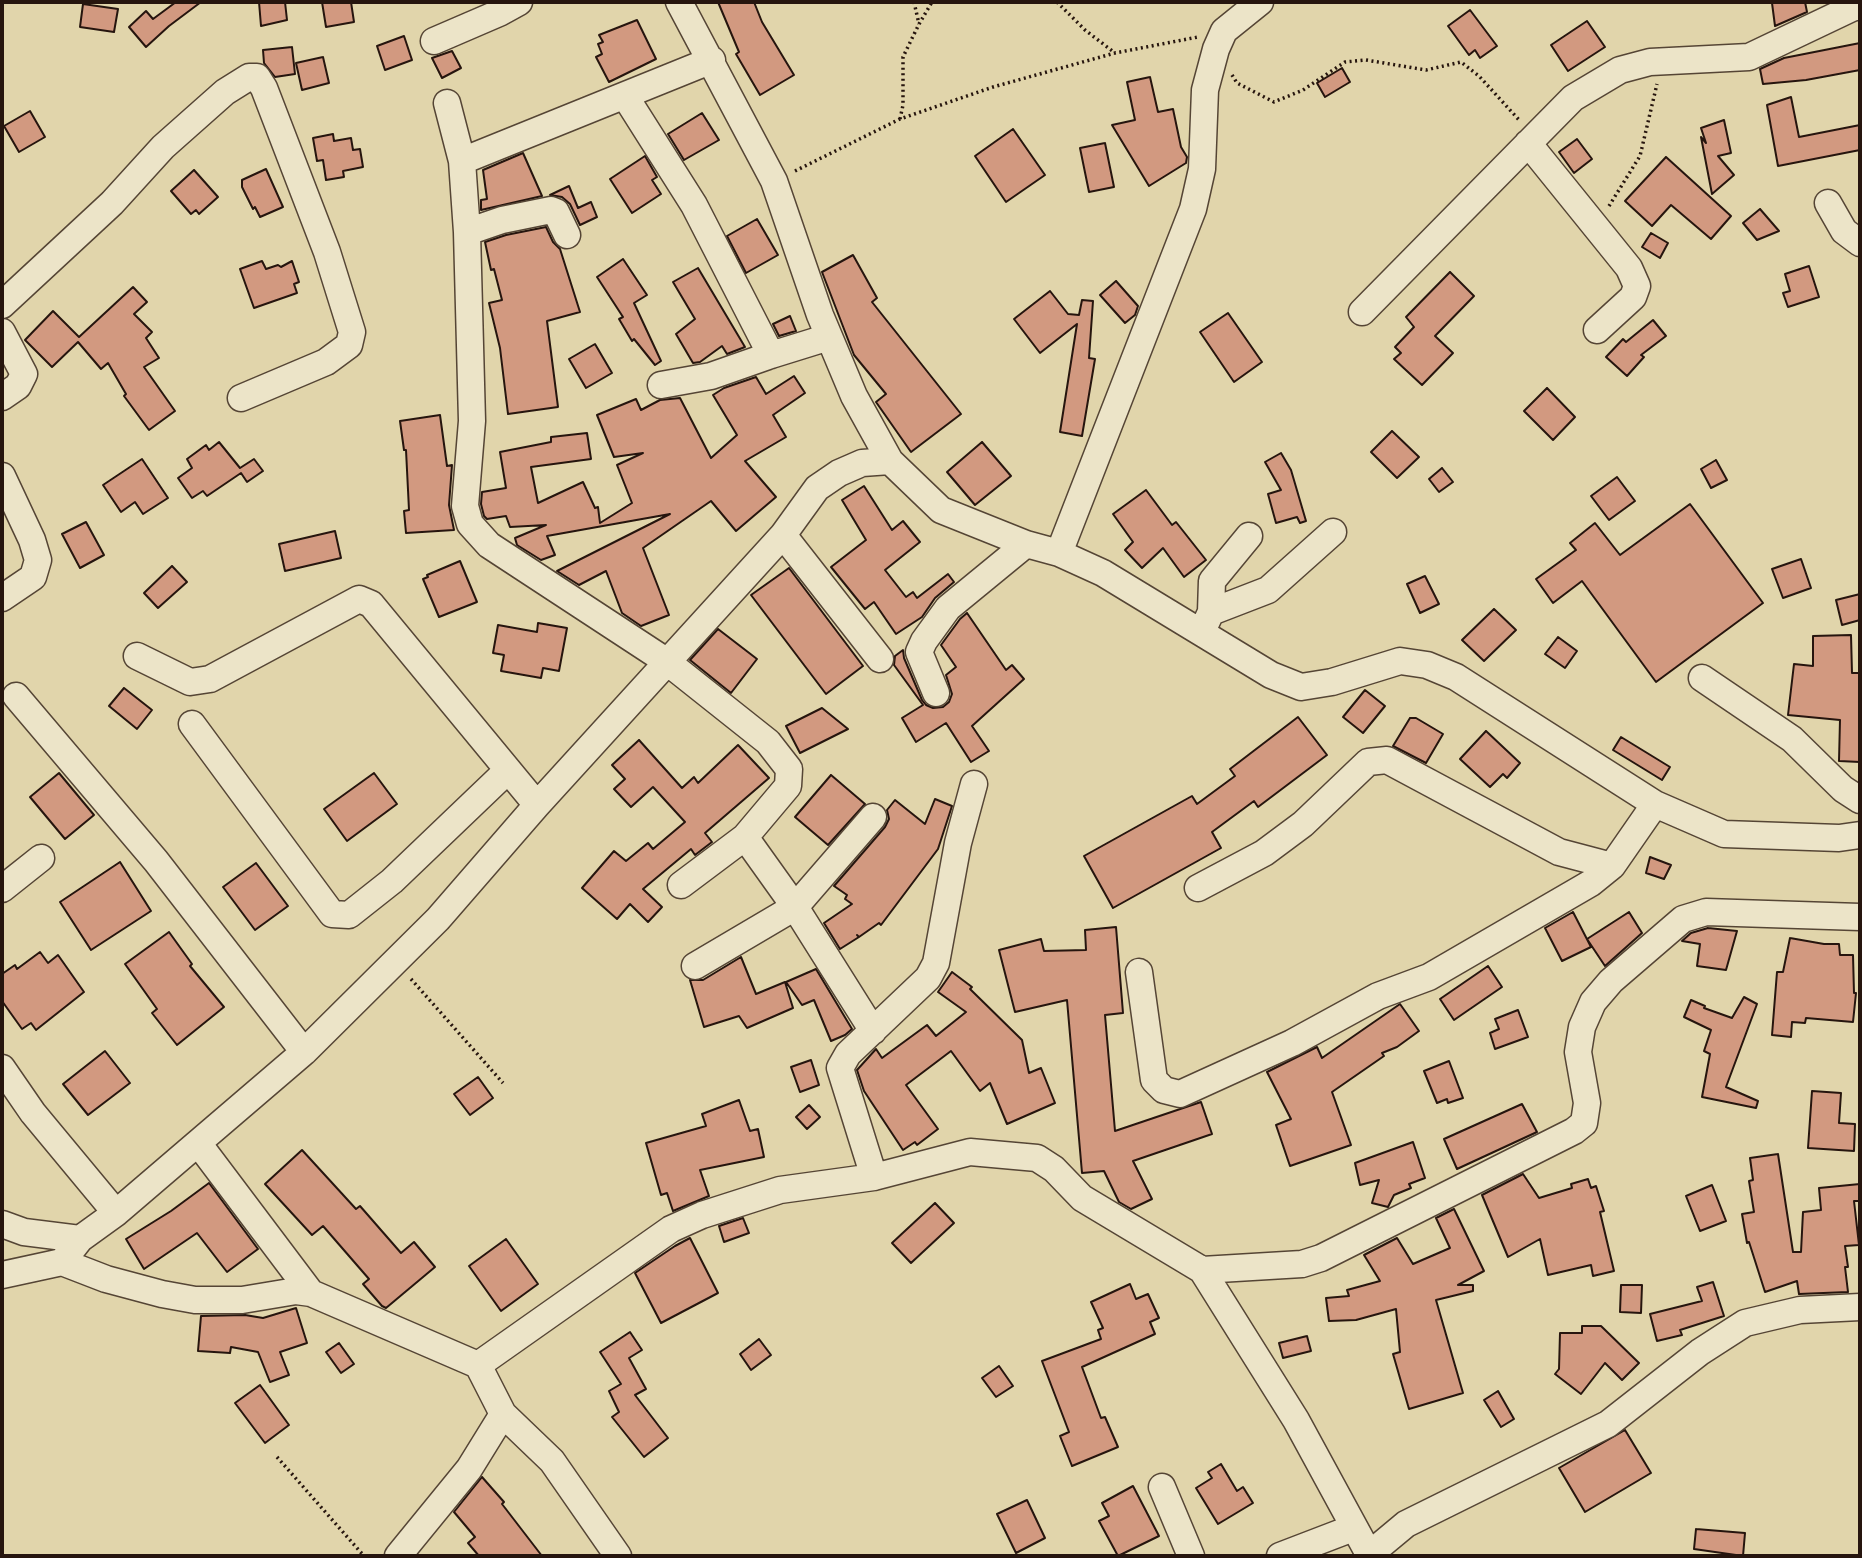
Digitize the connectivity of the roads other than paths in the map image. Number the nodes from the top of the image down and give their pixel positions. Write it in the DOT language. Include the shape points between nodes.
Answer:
graph roads {
  1 [pos="519,2"];
  2 [pos="679,2"];
  3 [pos="1260,2"];
  4 [pos="1860,6"];
  5 [pos="435,41"];
  6 [pos="712,60"];
  7 [pos="625,96"];
  8 [pos="447,103"];
  9 [pos="1531,139"];
  10 [pos="462,161"];
  11 [pos="1828,203"];
  12 [pos="467,232"];
  13 [pos="567,235"];
  14 [pos="1860,243"];
  15 [pos="2,304"];
  16 [pos="1362,312"];
  17 [pos="1597,330"];
  18 [pos="2,332"];
  19 [pos="829,337"];
  20 [pos="771,355"];
  21 [pos="661,385"];
  22 [pos="2,397"];
  23 [pos="241,398"];
  24 [pos="890,461"];
  25 [pos="2,476"];
  26 [pos="1333,532"];
  27 [pos="783,535"];
  28 [pos="1249,536"];
  29 [pos="1026,544"];
  30 [pos="1059,553"];
  31 [pos="2,598"];
  32 [pos="1206,622"];
  33 [pos="137,656"];
  34 [pos="880,659"];
  35 [pos="666,661"];
  36 [pos="1702,678"];
  37 [pos="936,694"];
  38 [pos="16,696"];
  39 [pos="191,724"];
  40 [pos="507,771"];
  41 [pos="974,784"];
  42 [pos="1860,800"];
  43 [pos="1655,804"];
  44 [pos="537,805"];
  45 [pos="873,817"];
  46 [pos="1860,835"];
  47 [pos="745,837"];
  48 [pos="41,858"];
  49 [pos="1612,866"];
  50 [pos="681,885"];
  51 [pos="1198,888"];
  52 [pos="2,889"];
  53 [pos="795,907"];
  54 [pos="1860,917"];
  55 [pos="695,966"];
  56 [pos="1139,972"];
  57 [pos="873,1031"];
  58 [pos="304,1052"];
  59 [pos="2,1068"];
  60 [pos="198,1143"];
  61 [pos="874,1177"];
  62 [pos="116,1213"];
  63 [pos="2,1224"];
  64 [pos="80,1238"];
  65 [pos="62,1262"];
  66 [pos="1202,1270"];
  67 [pos="2,1275"];
  68 [pos="311,1293"];
  69 [pos="1860,1307"];
  70 [pos="478,1365"];
  71 [pos="503,1414"];
  72 [pos="1162,1487"];
  73 [pos="1353,1528"];
  74 [pos="1370,1555"];
  75 [pos="398,1556"];
  76 [pos="618,1556"];
  77 [pos="1191,1556"];
  78 [pos="1280,1556"];
  1 -- 5 [label="street"];
  2 -- 6 [label="street"];
  3 -- 30 [label="street" via="1220,40 1205,90 1202,169 1193,209"];
  4 -- 9 [label="street" via="1749,57 1650,62 1620,70 1573,98"];
  6 -- 7 [label="street"];
  6 -- 19 [label="street" via="774,181"];
  7 -- 10 [label="street"];
  7 -- 20 [label="street" via="694,205"];
  8 -- 10 [label="street"];
  9 -- 16 [label="street"];
  9 -- 17 [label="street" via="1629,268 1637,286 1633,297"];
  10 -- 12 [label="street"];
  11 -- 14 [label="street" via="1844,232"];
  12 -- 13 [label="street" via="551,210"];
  12 -- 35 [label="street" via="472,421 465,506 470,524 489,545"];
  15 -- 23 [label="street" via="112,203 163,147 225,92 257,77 322,239 352,332 349,345 326,362"];
  18 -- 22 [label="street" via="24,374 18,386"];
  19 -- 20 [label="street"];
  19 -- 24 [label="street" via="854,396"];
  20 -- 21 [label="street" via="711,376"];
  24 -- 27 [label="street" via="862,463 817,488"];
  24 -- 29 [label="street" via="942,510"];
  25 -- 31 [label="street" via="38,560 33,577"];
  26 -- 32 [label="street" via="1268,590"];
  27 -- 34 [label="street"];
  27 -- 35 [label="street"];
  28 -- 32 [label="street" via="1212,581"];
  29 -- 30 [label="street"];
  29 -- 37 [label="street" via="948,608 924,641 919,652"];
  30 -- 32 [label="street"];
  32 -- 43 [label="street" via="1270,675 1301,687 1400,661 1427,665 1456,677"];
  33 -- 40 [label="street" via="190,682 210,679 359,599 371,604"];
  35 -- 44 [label="street"];
  35 -- 47 [label="street" via="768,742 789,769 788,786"];
  36 -- 42 [label="street" via="1793,739"];
  38 -- 58 [label="street" via="156,861"];
  39 -- 40 [label="street" via="332,914 349,915 382,889"];
  40 -- 44 [label="street"];
  41 -- 57 [label="street" via="936,963 928,978"];
  43 -- 46 [label="street" via="1724,834"];
  43 -- 49 [label="street"];
  44 -- 58 [label="street" via="438,919"];
  45 -- 53 [label="street"];
  47 -- 50 [label="street"];
  47 -- 53 [label="street"];
  48 -- 52 [label="street"];
  49 -- 51 [label="street" via="1559,852 1387,760 1368,762 1303,824 1264,853"];
  49 -- 56 [label="street" via="1591,883 1429,977 1378,996 1292,1043 1180,1094 1164,1090 1154,1080"];
  53 -- 55 [label="street"];
  53 -- 57 [label="street"];
  54 -- 66 [label="street" via="1706,912 1683,919 1593,1002 1578,1052 1587,1102 1584,1123 1574,1131 1321,1258 1303,1264"];
  57 -- 61 [label="street" via="840,1068"];
  58 -- 60 [label="street"];
  59 -- 62 [label="street"];
  60 -- 62 [label="street"];
  60 -- 68 [label="street"];
  61 -- 66 [label="street" via="970,1152 1037,1158 1082,1198"];
  61 -- 70 [label="street" via="780,1190 671,1229"];
  62 -- 64 [label="street"];
  63 -- 64 [label="street" via="24,1232"];
  64 -- 65 [label="street"];
  65 -- 67 [label="street"];
  65 -- 68 [label="street" via="106,1279 195,1300"];
  66 -- 73 [label="street" via="1296,1420"];
  68 -- 70 [label="street"];
  69 -- 74 [label="street" via="1800,1310 1745,1323 1608,1424 1406,1524"];
  70 -- 71 [label="street"];
  71 -- 75 [label="street" via="469,1469"];
  71 -- 76 [label="street" via="552,1461"];
  72 -- 77 [label="street"];
  73 -- 74 [label="street"];
  73 -- 78 [label="street"];
}
